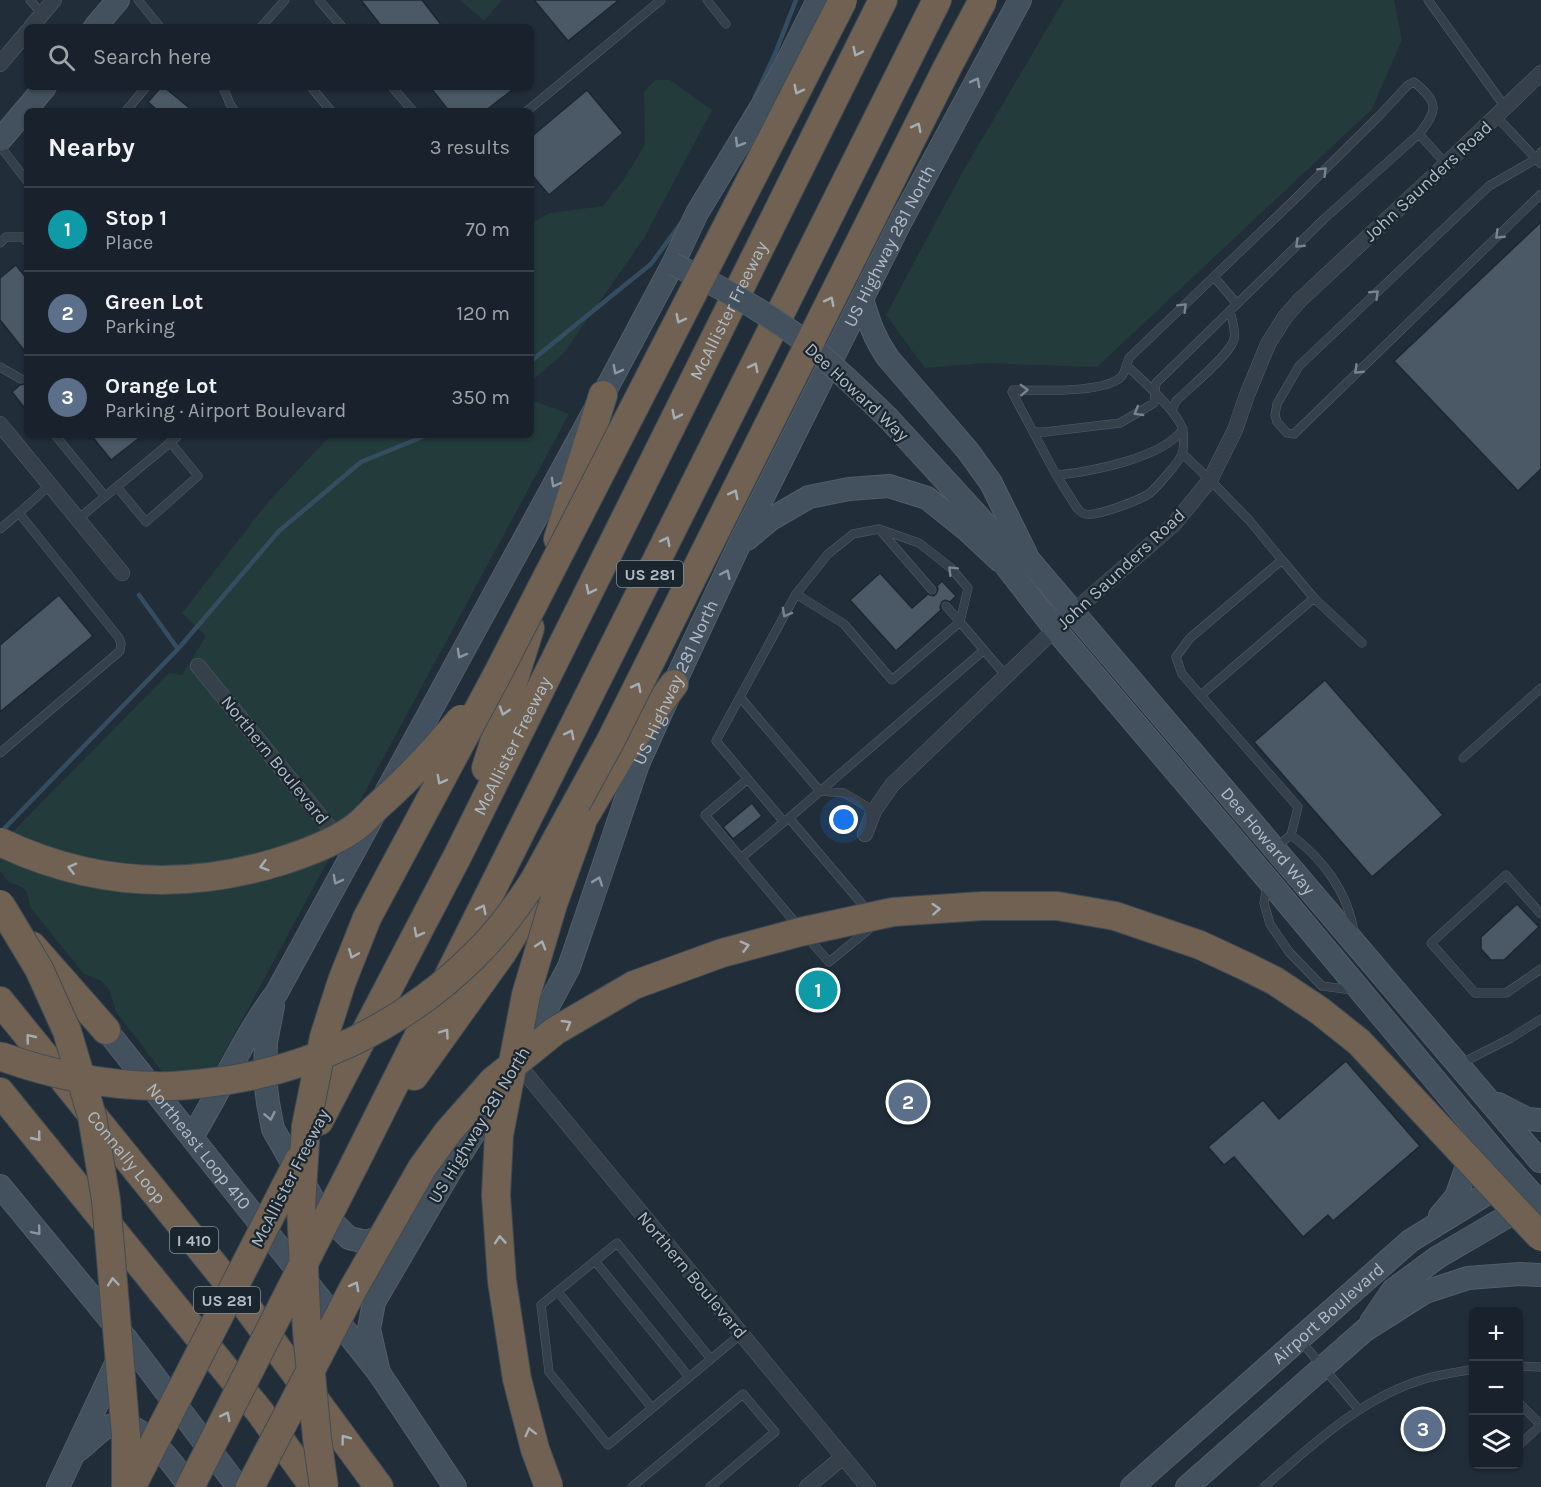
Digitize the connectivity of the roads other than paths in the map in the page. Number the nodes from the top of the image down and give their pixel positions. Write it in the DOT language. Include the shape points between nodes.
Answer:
graph roads {
  1 [pos="30,0"];
  2 [pos="54,0"];
  3 [pos="118,0"];
  4 [pos="138,0"];
  5 [pos="285,0"];
  6 [pos="320,0"];
  7 [pos="661,0"];
  8 [pos="707,0"];
  9 [pos="818,0"];
  10 [pos="843,0"];
  11 [pos="883,0"];
  12 [pos="938,0"];
  13 [pos="983,0"];
  14 [pos="1020,0"];
  15 [pos="1428,0"];
  16 [pos="42,14"];
  17 [pos="34,24"];
  18 [pos="98,24"];
  19 [pos="158,24"];
  20 [pos="264,24"];
  21 [pos="340,24"];
  22 [pos="726,24"];
  23 [pos="24,36"];
  24 [pos="0,64"];
  25 [pos="1541,73"];
  26 [pos="42,90"];
  27 [pos="144,90"];
  28 [pos="224,90"];
  29 [pos="314,90"];
  30 [pos="394,90"];
  31 [pos="27,108"];
  32 [pos="129,108"];
  33 [pos="233,108"];
  34 [pos="328,108"];
  35 [pos="408,108"];
  36 [pos="531,108"];
  37 [pos="24,112"];
  38 [pos="1500,112"];
  39 [pos="1419,134"];
  40 [pos="0,140"];
  41 [pos="0,146"];
  42 [pos="1539,158"];
  43 [pos="1446,164"];
  44 [pos="24,177"];
  45 [pos="1541,194"];
  46 [pos="24,238"];
  47 [pos="0,243"];
  48 [pos="673,264"];
  49 [pos="1214,277"];
  50 [pos="862,299"];
  51 [pos="1237,304"];
  52 [pos="1230,311"];
  53 [pos="1126,365"];
  54 [pos="0,367"];
  55 [pos="21,379"];
  56 [pos="1156,393"];
  57 [pos="603,395"];
  58 [pos="1172,410"];
  59 [pos="0,424"];
  60 [pos="1183,429"];
  61 [pos="1034,432"];
  62 [pos="57,438"];
  63 [pos="176,438"];
  64 [pos="170,442"];
  65 [pos="1182,453"];
  66 [pos="1055,473"];
  67 [pos="1210,480"];
  68 [pos="50,485"];
  69 [pos="117,487"];
  70 [pos="105,496"];
  71 [pos="19,513"];
  72 [pos="78,519"];
  73 [pos="989,528"];
  74 [pos="0,529"];
  75 [pos="879,529"];
  76 [pos="739,545"];
  77 [pos="1029,560"];
  78 [pos="1282,560"];
  79 [pos="1006,566"];
  80 [pos="122,573"];
  81 [pos="932,590"];
  82 [pos="796,594"];
  83 [pos="1314,598"];
  84 [pos="946,606"];
  85 [pos="1073,612"];
  86 [pos="960,621"];
  87 [pos="1055,629"];
  88 [pos="1362,643"];
  89 [pos="984,650"];
  90 [pos="198,666"];
  91 [pos="498,673"];
  92 [pos="1006,676"];
  93 [pos="674,684"];
  94 [pos="1541,688"];
  95 [pos="1201,695"];
  96 [pos="740,697"];
  97 [pos="611,740"];
  98 [pos="0,753"];
  99 [pos="1463,758"];
  100 [pos="748,779"];
  101 [pos="820,791"];
  102 [pos="874,811"];
  103 [pos="786,820"];
  104 [pos="865,834"];
  105 [pos="0,842"];
  106 [pos="1279,844"];
  107 [pos="351,855"];
  108 [pos="458,855"];
  109 [pos="741,858"];
  110 [pos="1261,872"];
  111 [pos="0,896"];
  112 [pos="0,904"];
  113 [pos="0,911"];
  114 [pos="1541,914"];
  115 [pos="1541,969"];
  116 [pos="1362,991"];
  117 [pos="277,992"];
  118 [pos="0,1001"];
  119 [pos="1541,1019"];
  120 [pos="106,1030"];
  121 [pos="0,1056"];
  122 [pos="517,1063"];
  123 [pos="1459,1065"];
  124 [pos="0,1092"];
  125 [pos="1487,1099"];
  126 [pos="1463,1113"];
  127 [pos="1541,1120"];
  128 [pos="192,1137"];
  129 [pos="358,1156"];
  130 [pos="1541,1162"];
  131 [pos="448,1175"];
  132 [pos="1516,1176"];
  133 [pos="1485,1178"];
  134 [pos="0,1186"];
  135 [pos="1540,1200"];
  136 [pos="1431,1228"];
  137 [pos="1541,1237"];
  138 [pos="595,1261"];
  139 [pos="1541,1275"];
  140 [pos="558,1292"];
  141 [pos="1365,1330"];
  142 [pos="741,1334"];
  143 [pos="1299,1339"];
  144 [pos="127,1340"];
  145 [pos="711,1359"];
  146 [pos="1523,1366"];
  147 [pos="1541,1367"];
  148 [pos="1322,1368"];
  149 [pos="1469,1371"];
  150 [pos="379,1373"];
  151 [pos="689,1377"];
  152 [pos="1523,1407"];
  153 [pos="652,1408"];
  154 [pos="1359,1410"];
  155 [pos="1541,1425"];
  156 [pos="1523,1441"];
  157 [pos="72,1456"];
  158 [pos="843,1457"];
  159 [pos="130,1484"];
  160 [pos="58,1487"];
  161 [pos="190,1487"];
  162 [pos="238,1487"];
  163 [pos="250,1487"];
  164 [pos="314,1487"];
  165 [pos="324,1487"];
  166 [pos="379,1487"];
  167 [pos="455,1487"];
  168 [pos="549,1487"];
  169 [pos="632,1487"];
  170 [pos="710,1487"];
  171 [pos="807,1487"];
  172 [pos="867,1487"];
  173 [pos="1132,1487"];
  174 [pos="1187,1487"];
  175 [pos="1264,1487"];
  1 -- 16 [label="lane"];
  2 -- 16 [label="street"];
  3 -- 18 [label="main road"];
  4 -- 19 [label="lane"];
  5 -- 20 [label="lane"];
  6 -- 21 [label="lane"];
  7 -- 36 [label="lane"];
  8 -- 22 [label="lane"];
  9 -- 48 [label="main road, one-way" via="780,76 697,213"];
  10 -- 91 [label="highway, one-way, bridge"];
  11 -- 108 [label="highway, McAllister Freeway / US 281, one-way"];
  129 -- 12 [label="highway, US 281, one-way"];
  97 -- 13 [label="highway, one-way, bridge"];
  50 -- 14 [label="main road, US Highway 281 North, one-way"];
  15 -- 38 [label="lane"];
  16 -- 17 [label="street"];
  23 -- 24 [label="street"];
  25 -- 38 [label="street, John Saunders Road"];
  26 -- 31 [label="main road"];
  27 -- 32 [label="lane"];
  28 -- 33 [label="lane"];
  29 -- 34 [label="lane"];
  30 -- 35 [label="lane"];
  37 -- 40 [label="main road"];
  38 -- 42 [label="lane"];
  38 -- 43 [label="street, John Saunders Road"];
  39 -- 43 [label="lane"];
  49 -- 39 [label="lane, one-way" via="1414,82 1434,109"];
  39 -- 51 [label="lane, one-way"];
  41 -- 44 [label="lane"];
  45 -- 42 [label="lane, one-way" via="1294,434 1287,433 1277,422 1277,404 1299,366 1489,186"];
  43 -- 67 [label="street, John Saunders Road" via="1284,317 1268,344 1235,430"];
  46 -- 47 [label="lane" via="6,237"];
  48 -- 57 [label="main road, one-way"];
  48 -- 73 [label="main road, Dee Howard Way, bridge" via="746,303 837,369 889,419"];
  49 -- 51 [label="lane"];
  53 -- 49 [label="lane, one-way"];
  50 -- 76 [label="main road, US Highway 281 North"];
  50 -- 77 [label="main road" via="878,344 991,483"];
  51 -- 52 [label="lane"];
  52 -- 56 [label="lane" via="1156,383"];
  52 -- 58 [label="lane" via="1234,342 1176,401"];
  53 -- 56 [label="lane"];
  61 -- 53 [label="lane, one-way" via="1013,390 1094,388 1122,376"];
  54 -- 55 [label="lane"];
  56 -- 58 [label="lane"];
  56 -- 61 [label="lane, one-way" via="1154,403 1120,423"];
  57 -- 107 [label="main road, one-way"];
  57 -- 108 [label="highway, one-way"];
  58 -- 60 [label="lane"];
  59 -- 68 [label="street"];
  60 -- 65 [label="lane"];
  60 -- 66 [label="lane" via="1152,452 1122,463"];
  61 -- 66 [label="lane"];
  62 -- 70 [label="lane"];
  63 -- 64 [label="lane"];
  64 -- 69 [label="lane"];
  64 -- 69 [label="lane" via="198,476 146,522"];
  65 -- 66 [label="lane" via="1149,493 1109,510 1087,514 1077,508"];
  65 -- 67 [label="lane"];
  67 -- 78 [label="lane"];
  67 -- 85 [label="street, John Saunders Road" via="1174,524"];
  68 -- 71 [label="lane"];
  68 -- 72 [label="street"];
  69 -- 70 [label="lane"];
  70 -- 72 [label="lane"];
  71 -- 74 [label="lane"];
  71 -- 98 [label="lane" via="121,644 120,651"];
  72 -- 80 [label="street"];
  73 -- 77 [label="main road, Dee Howard Way"];
  73 -- 79 [label="main road, Dee Howard Way"];
  75 -- 81 [label="lane"];
  75 -- 82 [label="lane" via="854,534 828,554"];
  86 -- 75 [label="lane, one-way" via="968,588 951,568 919,543"];
  76 -- 79 [label="main road" via="771,519 809,497 889,486 927,498"];
  93 -- 76 [label="main road, US Highway 281 North, one-way"];
  77 -- 85 [label="main road, Dee Howard Way"];
  78 -- 83 [label="lane"];
  78 -- 95 [label="lane" via="1190,638 1176,657 1182,674"];
  79 -- 87 [label="main road, Dee Howard Way"];
  82 -- 86 [label="lane" via="844,624 892,680"];
  82 -- 96 [label="lane, one-way"];
  83 -- 88 [label="lane"];
  83 -- 95 [label="lane"];
  84 -- 86 [label="lane"];
  85 -- 87 [label="street, John Saunders Road"];
  85 -- 106 [label="main road, Dee Howard Way"];
  86 -- 89 [label="lane"];
  87 -- 92 [label="street, John Saunders Road"];
  87 -- 110 [label="main road, Dee Howard Way"];
  89 -- 92 [label="lane"];
  89 -- 101 [label="lane"];
  90 -- 107 [label="street, Northern Boulevard"];
  91 -- 105 [label="highway, one-way, bridge" via="449,734 354,828 296,856 194,880 135,880 50,863"];
  91 -- 165 [label="highway, one-way, bridge" via="368,918 324,1037 306,1126 301,1207 307,1331"];
  92 -- 102 [label="street, John Saunders Road" via="892,785"];
  122 -- 93 [label="main road, US Highway 281 North, one-way" via="569,967 638,764"];
  129 -- 93 [label="highway, one-way" via="502,953 621,756"];
  94 -- 99 [label="lane"];
  95 -- 106 [label="lane" via="1298,807"];
  96 -- 100 [label="lane" via="716,741"];
  96 -- 101 [label="lane"];
  97 -- 121 [label="highway, bridge" via="535,879 489,941 431,993 361,1037 315,1058 271,1071 167,1086 72,1076"];
  168 -- 97 [label="highway, one-way, bridge" via="517,1379 502,1281 496,1195 499,1135 526,995 553,904"];
  100 -- 103 [label="lane"];
  100 -- 109 [label="lane" via="705,815"];
  101 -- 102 [label="lane" via="844,793"];
  101 -- 103 [label="lane"];
  102 -- 104 [label="street, John Saunders Road"];
  103 -- 109 [label="lane"];
  103 -- 109 [label="lane" via="878,923 829,962"];
  106 -- 110 [label="street"];
  106 -- 123 [label="main road, Dee Howard Way" via="1356,945"];
  107 -- 117 [label="main road, one-way"];
  108 -- 159 [label="highway, McAllister Freeway / US 281, one-way, bridge"];
  110 -- 116 [label="main road, Dee Howard Way"];
  110 -- 116 [label="lane" via="1270,924 1289,951 1322,986"];
  111 -- 120 [label="main road, Northeast Loop 410"];
  159 -- 112 [label="highway, one-way, bridge" via="106,1200 92,1116 67,1031 39,969"];
  113 -- 120 [label="highway"];
  114 -- 115 [label="lane" via="1506,875 1431,942 1475,993 1506,993"];
  116 -- 123 [label="main road" via="1396,1013 1448,1068"];
  116 -- 126 [label="main road, Dee Howard Way"];
  117 -- 128 [label="main road"];
  117 -- 131 [label="main road, one-way" via="266,1042 268,1103 273,1129 318,1208 349,1238 366,1242 400,1231"];
  166 -- 118 [label="highway, Connally Loop / I 410, one-way" via="238,1294"];
  119 -- 123 [label="lane"];
  120 -- 128 [label="main road, Northeast Loop 410"];
  122 -- 131 [label="main road, US Highway 281 North"];
  122 -- 142 [label="street, Northern Boulevard"];
  123 -- 125 [label="main road, Dee Howard Way"];
  124 -- 164 [label="highway, one-way" via="260,1412"];
  125 -- 127 [label="main road" via="1527,1119"];
  125 -- 130 [label="main road, Dee Howard Way"];
  126 -- 132 [label="main road, Dee Howard Way"];
  126 -- 136 [label="main road" via="1473,1143 1466,1169 1456,1197"];
  128 -- 150 [label="main road, Northeast Loop 410"];
  161 -- 129 [label="highway, US 281, one-way, bridge"];
  130 -- 132 [label="main road, Airport Boulevard"];
  131 -- 150 [label="main road, US Highway 281 North" via="374,1302 369,1329"];
  132 -- 135 [label="main road, Dee Howard Way"];
  132 -- 136 [label="main road, Airport Boulevard"];
  133 -- 135 [label="highway, bridge"];
  133 -- 137 [label="highway, bridge"];
  163 -- 133 [label="highway, one-way, bridge" via="353,1289 422,1168 493,1082 555,1031 634,985 722,953 800,932 893,912 1057,906 1115,916 1200,945 1275,981 1359,1042"];
  134 -- 144 [label="main road, one-way"];
  135 -- 141 [label="main road" via="1438,1257 1393,1290"];
  136 -- 143 [label="main road, Airport Boulevard" via="1410,1241"];
  138 -- 140 [label="lane"];
  138 -- 145 [label="lane" via="617,1243"];
  138 -- 151 [label="lane"];
  139 -- 141 [label="main road, Airport Boulevard" via="1468,1278 1425,1292"];
  140 -- 153 [label="lane"];
  140 -- 153 [label="lane" via="542,1305 549,1372 608,1445"];
  141 -- 148 [label="main road, Airport Boulevard"];
  142 -- 145 [label="lane"];
  142 -- 158 [label="street, Northern Boulevard"];
  143 -- 148 [label="lane"];
  143 -- 173 [label="main road, Airport Boulevard"];
  144 -- 157 [label="main road"];
  144 -- 162 [label="main road"];
  145 -- 151 [label="lane"];
  146 -- 147 [label="lane"];
  148 -- 154 [label="lane"];
  148 -- 174 [label="main road, Airport Boulevard"];
  149 -- 154 [label="lane" via="1428,1378 1383,1395"];
  150 -- 167 [label="main road, Northeast Loop 410"];
  151 -- 153 [label="lane"];
  152 -- 155 [label="lane"];
  154 -- 175 [label="lane"];
  155 -- 156 [label="lane"];
  157 -- 160 [label="main road"];
  157 -- 161 [label="main road" via="106,1427 122,1424 140,1431 158,1447"];
  158 -- 171 [label="street"];
  158 -- 172 [label="street, Northern Boulevard"];
  169 -- 170 [label="lane" via="743,1394 775,1432"];
}
